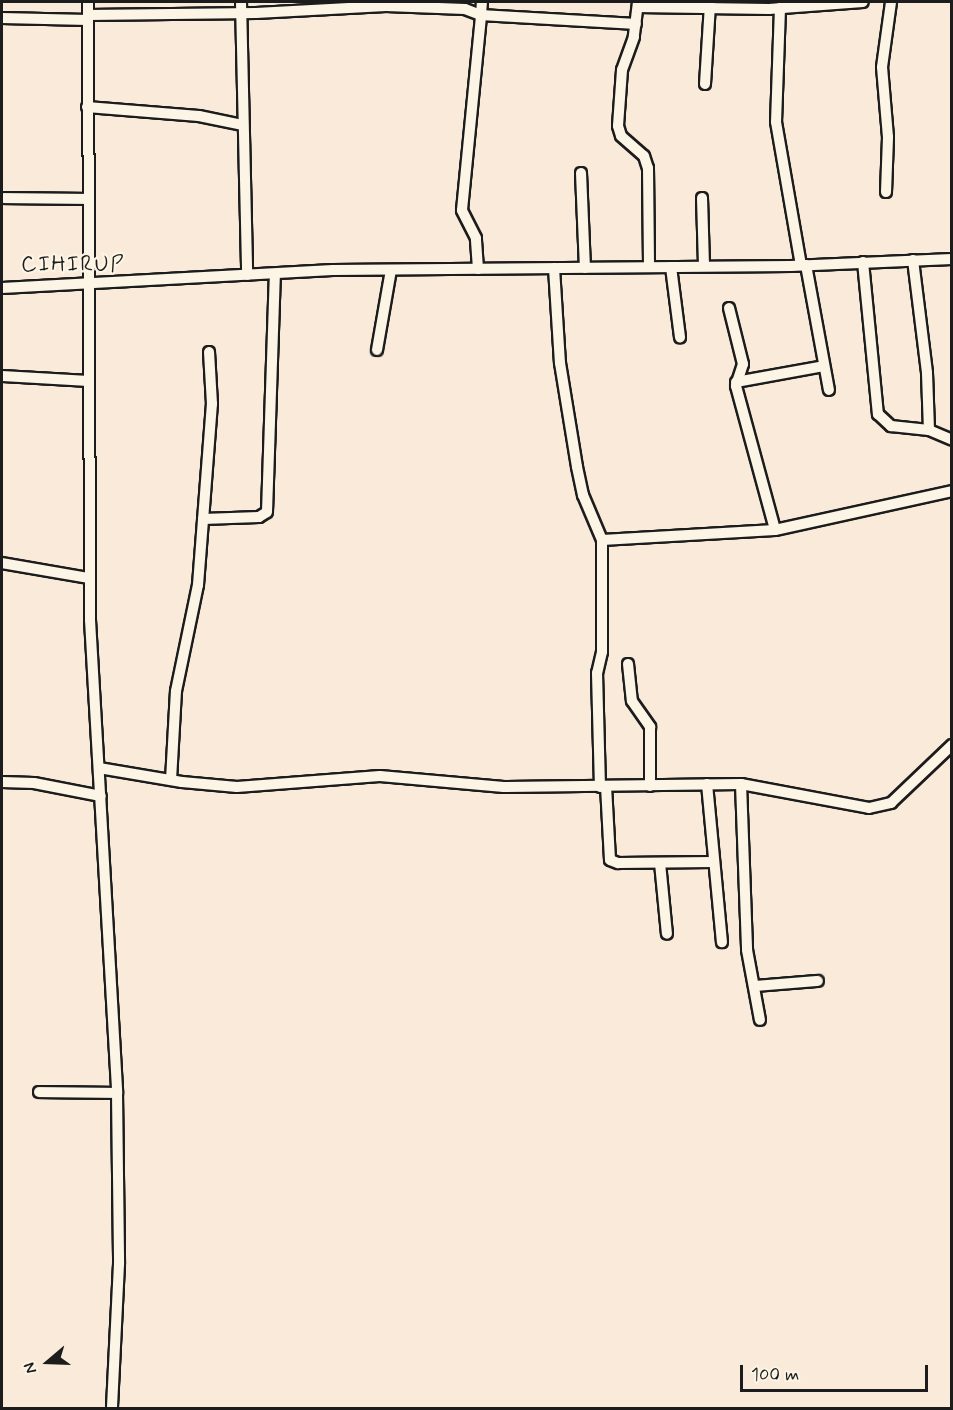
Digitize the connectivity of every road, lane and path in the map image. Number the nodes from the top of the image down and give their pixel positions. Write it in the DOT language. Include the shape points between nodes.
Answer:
graph roads {
  1 [pos="88,2"];
  2 [pos="482,2"];
  3 [pos="863,2"];
  4 [pos="891,2"];
  5 [pos="638,4"];
  6 [pos="710,5"];
  7 [pos="773,6"];
  8 [pos="241,7"];
  9 [pos="481,15"];
  10 [pos="2,18"];
  11 [pos="88,18"];
  12 [pos="636,24"];
  13 [pos="705,84"];
  14 [pos="87,107"];
  15 [pos="243,125"];
  16 [pos="580,173"];
  17 [pos="886,192"];
  18 [pos="4,198"];
  19 [pos="702,198"];
  20 [pos="87,199"];
  21 [pos="951,259"];
  22 [pos="913,260"];
  23 [pos="863,262"];
  24 [pos="803,265"];
  25 [pos="704,266"];
  26 [pos="649,267"];
  27 [pos="671,267"];
  28 [pos="554,268"];
  29 [pos="585,268"];
  30 [pos="478,269"];
  31 [pos="391,270"];
  32 [pos="275,273"];
  33 [pos="247,275"];
  34 [pos="87,283"];
  35 [pos="2,288"];
  36 [pos="729,308"];
  37 [pos="680,337"];
  38 [pos="377,350"];
  39 [pos="209,352"];
  40 [pos="824,366"];
  41 [pos="2,376"];
  42 [pos="88,381"];
  43 [pos="736,382"];
  44 [pos="829,390"];
  45 [pos="929,430"];
  46 [pos="951,440"];
  47 [pos="951,491"];
  48 [pos="203,519"];
  49 [pos="776,530"];
  50 [pos="602,540"];
  51 [pos="2,563"];
  52 [pos="89,578"];
  53 [pos="628,664"];
  54 [pos="951,745"];
  55 [pos="99,768"];
  56 [pos="171,780"];
  57 [pos="2,782"];
  58 [pos="707,784"];
  59 [pos="741,784"];
  60 [pos="650,786"];
  61 [pos="603,787"];
  62 [pos="101,796"];
  63 [pos="660,862"];
  64 [pos="713,862"];
  65 [pos="667,934"];
  66 [pos="722,942"];
  67 [pos="818,981"];
  68 [pos="754,986"];
  69 [pos="760,1020"];
  70 [pos="39,1092"];
  71 [pos="117,1093"];
  72 [pos="112,1408"];
  1 -- 11 [label="street"];
  2 -- 9 [label="street"];
  3 -- 7 [label="street"];
  4 -- 17 [label="street" via="882,67 888,137"];
  5 -- 6 [label="street"];
  5 -- 12 [label="street"];
  6 -- 7 [label="street"];
  6 -- 13 [label="street"];
  7 -- 24 [label="street" via="776,122"];
  8 -- 9 [label="street" via="386,6 465,9"];
  8 -- 11 [label="street"];
  8 -- 15 [label="street"];
  9 -- 12 [label="street"];
  9 -- 30 [label="street" via="462,210 476,238"];
  10 -- 11 [label="street"];
  11 -- 14 [label="street"];
  12 -- 26 [label="street" via="622,69 618,126 621,136 644,156 648,168"];
  14 -- 15 [label="street" via="199,116"];
  14 -- 20 [label="street"];
  15 -- 33 [label="street"];
  16 -- 29 [label="street"];
  18 -- 20 [label="street"];
  19 -- 25 [label="street"];
  20 -- 34 [label="street"];
  21 -- 22 [label="street"];
  22 -- 23 [label="street"];
  22 -- 45 [label="street" via="927,373"];
  23 -- 24 [label="street"];
  23 -- 45 [label="street" via="878,414 891,426"];
  24 -- 25 [label="street"];
  24 -- 40 [label="street"];
  25 -- 27 [label="street"];
  26 -- 27 [label="street"];
  26 -- 29 [label="street"];
  27 -- 37 [label="street"];
  28 -- 29 [label="street"];
  28 -- 30 [label="street"];
  28 -- 50 [label="street" via="560,363 576,466 582,495"];
  30 -- 31 [label="street"];
  31 -- 32 [label="street"];
  31 -- 38 [label="street"];
  32 -- 33 [label="street"];
  32 -- 48 [label="street" via="267,512 259,517"];
  33 -- 34 [label="street"];
  34 -- 35 [label="street"];
  34 -- 42 [label="street"];
  36 -- 43 [label="street" via="743,364"];
  39 -- 48 [label="street" via="212,404"];
  40 -- 43 [label="street"];
  40 -- 44 [label="street"];
  41 -- 42 [label="street"];
  42 -- 52 [label="street"];
  43 -- 49 [label="street"];
  45 -- 46 [label="street"];
  47 -- 49 [label="street"];
  48 -- 56 [label="street" via="193,621 176,691"];
  49 -- 50 [label="street"];
  50 -- 61 [label="street" via="602,652 597,673"];
  51 -- 52 [label="street"];
  52 -- 55 [label="street"];
  53 -- 60 [label="street" via="632,701 650,727"];
  54 -- 59 [label="street" via="904,792 879,807 860,808"];
  55 -- 56 [label="street"];
  55 -- 62 [label="street"];
  56 -- 61 [label="street" via="248,786 380,776 504,787"];
  57 -- 62 [label="street" via="34,783"];
  58 -- 59 [label="street"];
  58 -- 60 [label="street"];
  58 -- 64 [label="street"];
  59 -- 68 [label="street" via="743,883"];
  60 -- 61 [label="street"];
  61 -- 63 [label="street" via="610,860"];
  62 -- 71 [label="street"];
  63 -- 64 [label="street"];
  63 -- 65 [label="street"];
  64 -- 66 [label="street"];
  67 -- 68 [label="street"];
  68 -- 69 [label="street"];
  70 -- 71 [label="street"];
  71 -- 72 [label="street" via="119,1264"];
}
